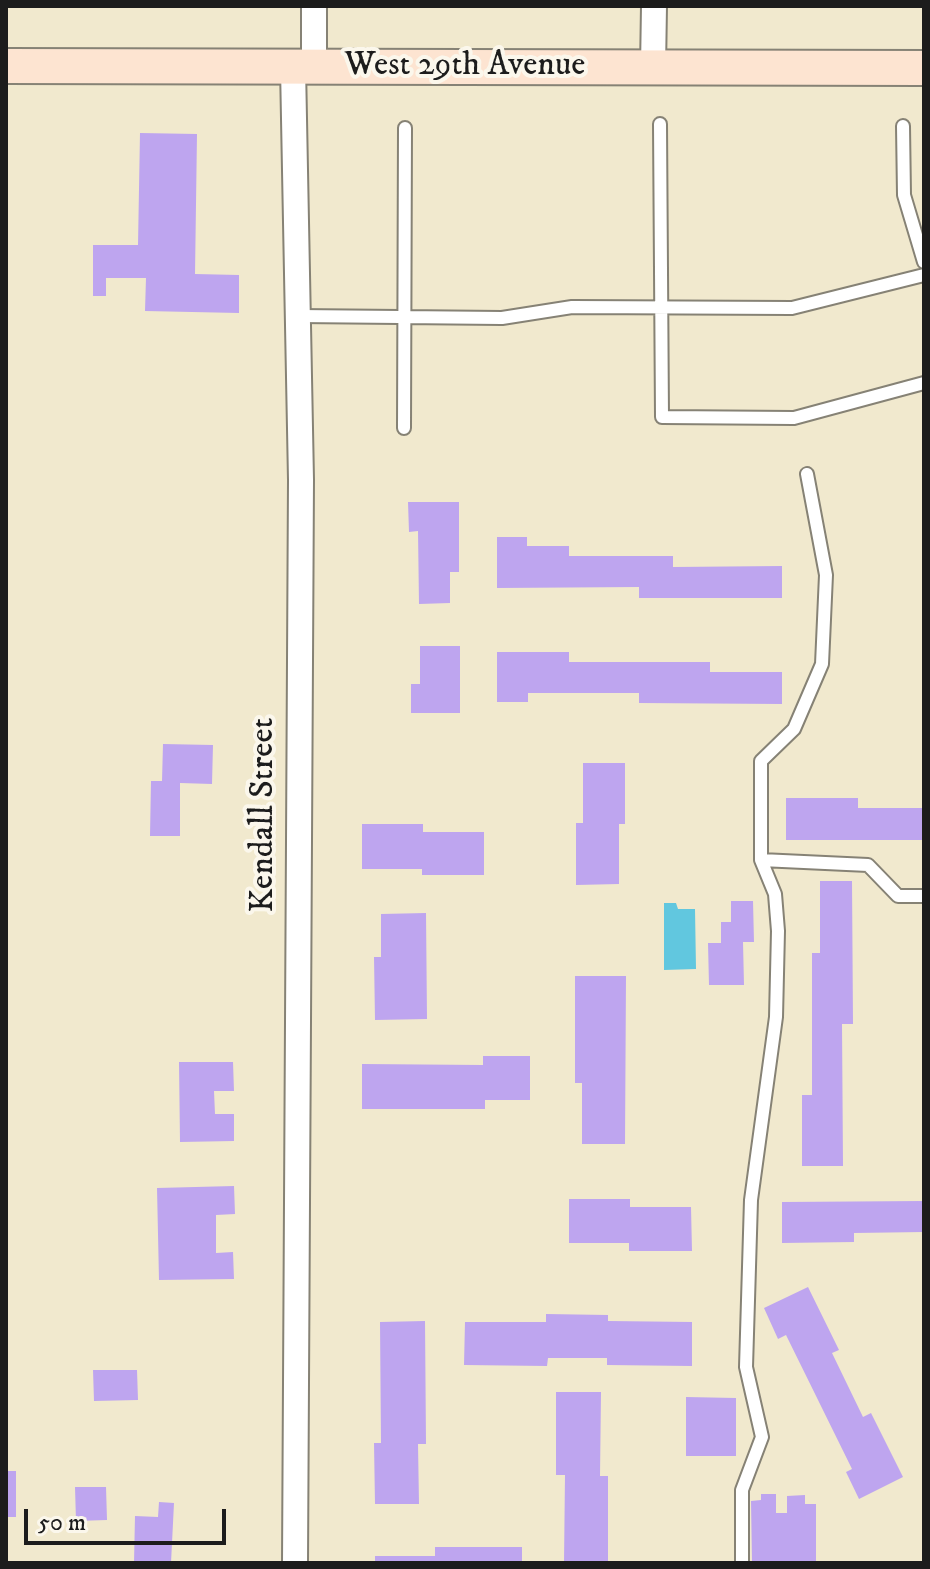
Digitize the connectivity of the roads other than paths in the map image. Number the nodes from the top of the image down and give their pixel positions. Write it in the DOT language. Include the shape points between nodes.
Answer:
graph roads {
  1 [pos="314,6"];
  2 [pos="654,6"];
  3 [pos="6,66"];
  4 [pos="304,67"];
  5 [pos="653,68"];
  6 [pos="924,68"];
  7 [pos="660,124"];
  8 [pos="903,126"];
  9 [pos="405,128"];
  10 [pos="924,262"];
  11 [pos="924,275"];
  12 [pos="662,308"];
  13 [pos="298,316"];
  14 [pos="403,317"];
  15 [pos="924,383"];
  16 [pos="404,428"];
  17 [pos="807,474"];
  18 [pos="761,860"];
  19 [pos="924,896"];
  20 [pos="295,1563"];
  21 [pos="742,1563"];
  1 -- 4 [label="street, Kendall Street"];
  2 -- 5 [label="street"];
  3 -- 4 [label="street, West 29th Avenue"];
  4 -- 5 [label="street, West 29th Avenue"];
  4 -- 13 [label="street, Kendall Street"];
  5 -- 6 [label="street, West 29th Avenue"];
  7 -- 12 [label="lane"];
  8 -- 10 [label="lane" via="904,195"];
  9 -- 14 [label="lane"];
  11 -- 12 [label="lane" via="792,308"];
  12 -- 14 [label="lane" via="572,307 502,318"];
  12 -- 15 [label="lane" via="662,417 794,418"];
  13 -- 14 [label="lane"];
  13 -- 20 [label="street, Kendall Street"];
  14 -- 16 [label="lane"];
  17 -- 18 [label="lane" via="826,575 822,664 794,729 761,761"];
  18 -- 19 [label="lane" via="868,865 898,896"];
  18 -- 21 [label="lane" via="775,894 776,1003 751,1200 746,1367 762,1437 742,1490"];
}
